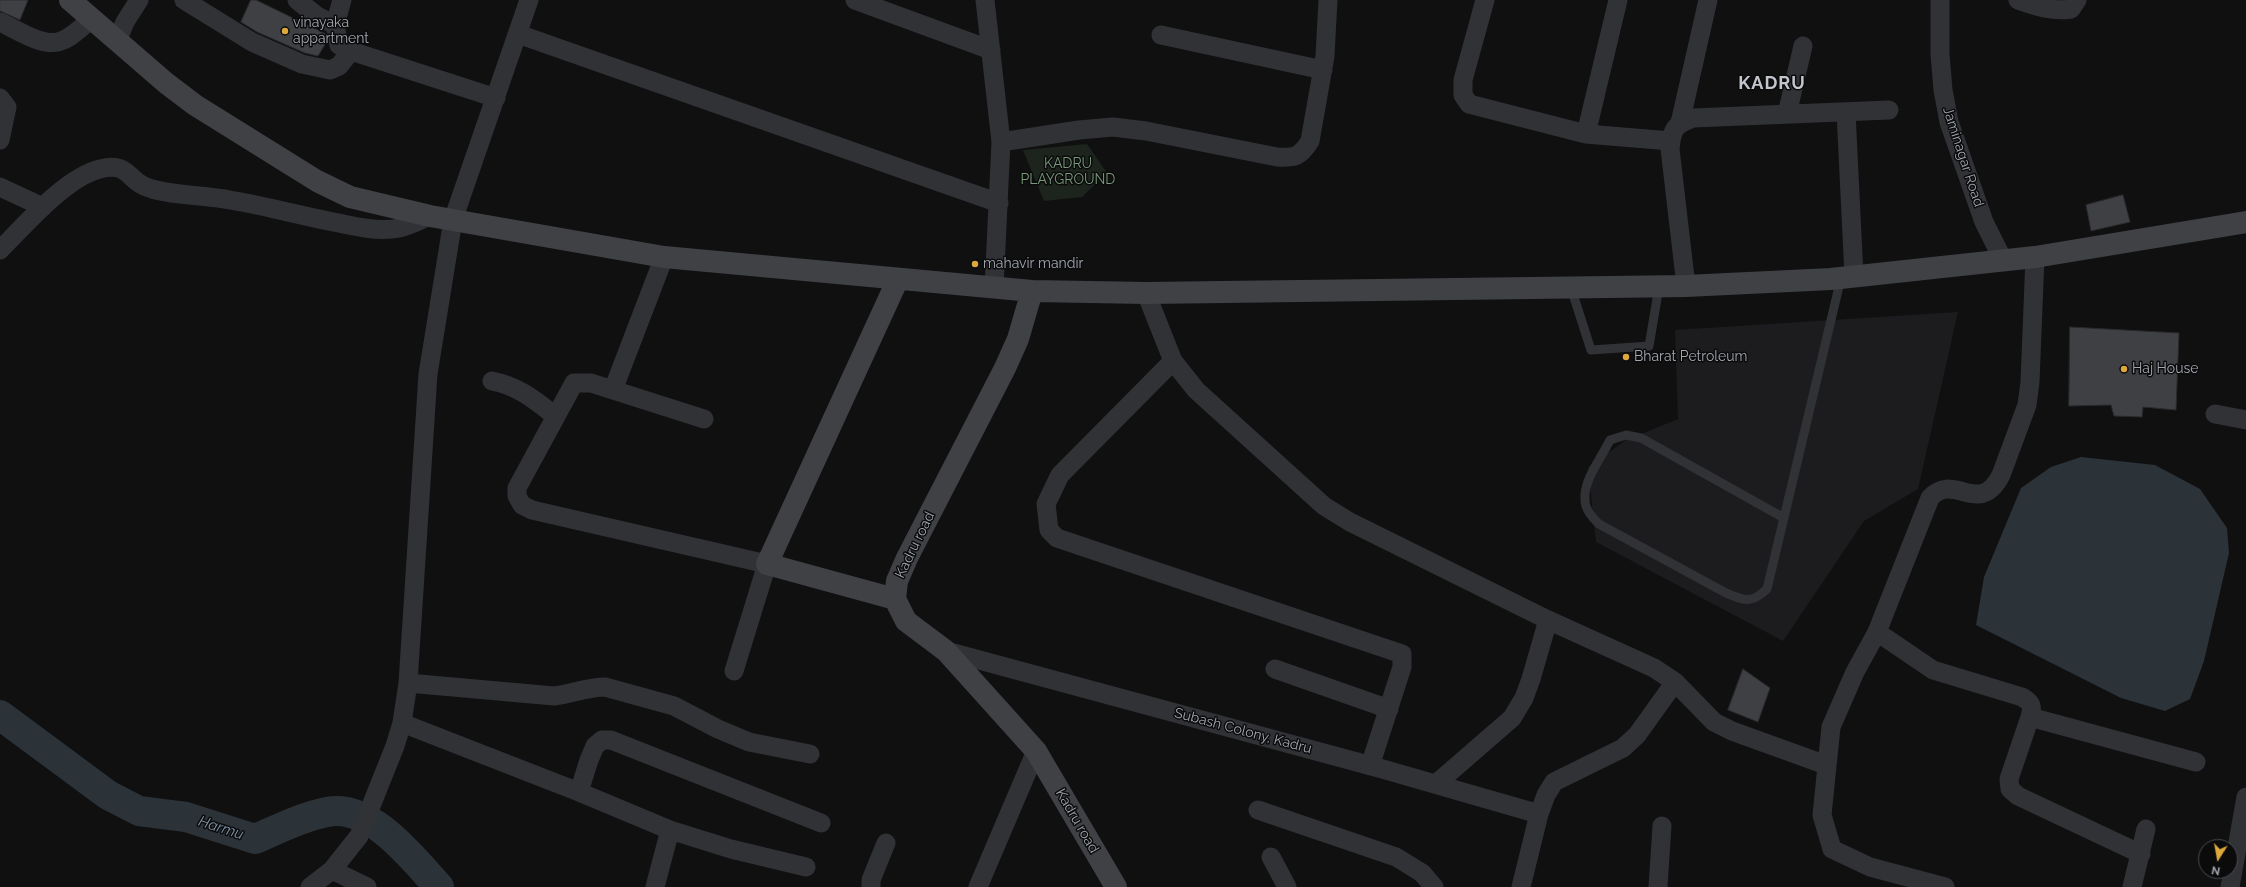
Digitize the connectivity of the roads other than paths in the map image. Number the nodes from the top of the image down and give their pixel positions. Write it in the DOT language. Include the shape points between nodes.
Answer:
graph roads {
  1 [pos="139,0"];
  2 [pos="184,0"];
  3 [pos="296,0"];
  4 [pos="342,0"];
  5 [pos="529,0"];
  6 [pos="855,0"];
  7 [pos="985,0"];
  8 [pos="1328,0"];
  9 [pos="1485,0"];
  10 [pos="1618,0"];
  11 [pos="1708,0"];
  12 [pos="1940,0"];
  13 [pos="2018,0"];
  14 [pos="2077,0"];
  15 [pos="71,1"];
  16 [pos="92,19"];
  17 [pos="0,22"];
  18 [pos="334,25"];
  19 [pos="518,34"];
  20 [pos="1161,35"];
  21 [pos="117,41"];
  22 [pos="1803,46"];
  23 [pos="991,50"];
  24 [pos="351,51"];
  25 [pos="1323,70"];
  26 [pos="0,98"];
  27 [pos="496,98"];
  28 [pos="1889,110"];
  29 [pos="1846,112"];
  30 [pos="1787,114"];
  31 [pos="1680,123"];
  32 [pos="1586,134"];
  33 [pos="0,140"];
  34 [pos="1671,141"];
  35 [pos="1001,142"];
  36 [pos="0,187"];
  37 [pos="999,203"];
  38 [pos="43,207"];
  39 [pos="430,216"];
  40 [pos="453,220"];
  41 [pos="2246,222"];
  42 [pos="0,250"];
  43 [pos="664,257"];
  44 [pos="2035,257"];
  45 [pos="2003,260"];
  46 [pos="1848,277"];
  47 [pos="898,279"];
  48 [pos="1686,286"];
  49 [pos="1659,287"];
  50 [pos="994,288"];
  51 [pos="1571,288"];
  52 [pos="1032,291"];
  53 [pos="1146,293"];
  54 [pos="1174,361"];
  55 [pos="492,381"];
  56 [pos="613,390"];
  57 [pos="2215,414"];
  58 [pos="556,416"];
  59 [pos="704,419"];
  60 [pos="2246,420"];
  61 [pos="1784,518"];
  62 [pos="767,564"];
  63 [pos="895,599"];
  64 [pos="1548,620"];
  65 [pos="1877,632"];
  66 [pos="946,651"];
  67 [pos="1275,669"];
  68 [pos="734,671"];
  69 [pos="1675,682"];
  70 [pos="408,683"];
  71 [pos="1389,709"];
  72 [pos="2030,717"];
  73 [pos="402,723"];
  74 [pos="1036,751"];
  75 [pos="810,754"];
  76 [pos="2196,762"];
  77 [pos="1826,765"];
  78 [pos="1370,766"];
  79 [pos="1436,784"];
  80 [pos="579,792"];
  81 [pos="2246,797"];
  82 [pos="1258,810"];
  83 [pos="1539,814"];
  84 [pos="821,823"];
  85 [pos="1662,826"];
  86 [pos="2146,829"];
  87 [pos="670,830"];
  88 [pos="886,843"];
  89 [pos="2141,854"];
  90 [pos="1271,856"];
  91 [pos="806,867"];
  92 [pos="332,870"];
  93 [pos="310,887"];
  94 [pos="368,887"];
  95 [pos="655,887"];
  96 [pos="871,887"];
  97 [pos="978,887"];
  98 [pos="1116,887"];
  99 [pos="1287,887"];
  100 [pos="1434,887"];
  101 [pos="1521,887"];
  102 [pos="1658,887"];
  103 [pos="1945,887"];
  104 [pos="2132,887"];
  105 [pos="2230,887"];
  1 -- 21 [label="street"];
  2 -- 24 [label="street" via="252,42 302,64 330,70 339,66"];
  3 -- 18 [label="street"];
  4 -- 18 [label="street"];
  5 -- 19 [label="street"];
  6 -- 23 [label="street"];
  7 -- 23 [label="street"];
  8 -- 25 [label="street"];
  9 -- 32 [label="street" via="1463,80 1463,95 1469,104"];
  10 -- 32 [label="street"];
  11 -- 31 [label="street"];
  12 -- 45 [label="street, Jaminagar Road" via="1940,61 1949,122 1984,222"];
  13 -- 14 [label="street" via="2059,10 2071,9"];
  15 -- 16 [label="street"];
  16 -- 17 [label="street" via="58,42 39,39"];
  16 -- 21 [label="street"];
  18 -- 24 [label="street" via="339,45"];
  19 -- 27 [label="street"];
  19 -- 37 [label="street"];
  20 -- 25 [label="street"];
  21 -- 39 [label="street" via="195,105 317,181 367,203"];
  22 -- 30 [label="street"];
  23 -- 35 [label="street"];
  24 -- 27 [label="street"];
  25 -- 35 [label="street" via="1310,141 1303,152 1292,157 1277,157 1146,130 1113,128 1079,130"];
  26 -- 33 [label="street" via="7,107"];
  27 -- 40 [label="street"];
  28 -- 29 [label="street"];
  29 -- 30 [label="street"];
  29 -- 46 [label="street"];
  30 -- 31 [label="street" via="1693,118"];
  31 -- 34 [label="street" via="1672,131"];
  32 -- 34 [label="street"];
  34 -- 48 [label="street"];
  35 -- 37 [label="street"];
  36 -- 38 [label="street"];
  37 -- 50 [label="street"];
  38 -- 39 [label="street" via="88,174 110,167 122,168 143,187 159,191 228,200 359,227 398,228"];
  38 -- 42 [label="street"];
  39 -- 40 [label="street"];
  40 -- 43 [label="street"];
  40 -- 70 [label="street" via="428,374"];
  41 -- 44 [label="street"];
  43 -- 47 [label="street"];
  43 -- 56 [label="street"];
  44 -- 45 [label="street"];
  44 -- 65 [label="street" via="2027,405 2001,475 1996,486 1988,493 1978,495 1945,489 1937,490 1930,498"];
  45 -- 46 [label="street"];
  46 -- 48 [label="street"];
  46 -- 61 [label="lane"];
  47 -- 50 [label="street"];
  47 -- 62 [label="street"];
  48 -- 49 [label="street"];
  49 -- 51 [label="street"];
  49 -- 51 [label="lane" via="1649,346 1591,350"];
  50 -- 52 [label="street"];
  51 -- 53 [label="street"];
  52 -- 53 [label="street"];
  52 -- 63 [label="street, Kadru road" via="1018,339 1006,368 907,558 897,581"];
  53 -- 54 [label="street"];
  54 -- 64 [label="street" via="1196,390 1324,506 1350,522"];
  54 -- 71 [label="street" via="1060,475 1046,504 1049,530 1057,538 1402,654 1404,661"];
  55 -- 58 [label="street" via="524,392"];
  56 -- 58 [label="street" via="591,383 574,383"];
  56 -- 59 [label="street"];
  57 -- 60 [label="street"];
  58 -- 62 [label="street" via="517,488 517,496 522,505 532,510"];
  61 -- 61 [label="lane" via="1641,438 1626,435 1610,440 1587,484 1584,501 1590,514 1599,524 1745,601 1758,598 1767,589"];
  62 -- 63 [label="street"];
  62 -- 68 [label="street"];
  63 -- 66 [label="street, Kadru road" via="906,621"];
  64 -- 69 [label="street" via="1654,668"];
  64 -- 79 [label="street" via="1531,680 1512,718"];
  65 -- 72 [label="street" via="1933,670 2022,697 2030,702"];
  65 -- 77 [label="street" via="1855,672 1831,727"];
  66 -- 74 [label="street, Kadru road"];
  66 -- 78 [label="street, Subash Colony, Kadru"];
  67 -- 71 [label="street"];
  69 -- 77 [label="street" via="1714,722"];
  69 -- 83 [label="street" via="1637,735 1623,748 1554,782"];
  70 -- 73 [label="street"];
  70 -- 75 [label="street" via="554,696 605,687 674,706 749,742"];
  71 -- 78 [label="street"];
  72 -- 76 [label="street"];
  72 -- 89 [label="street" via="2009,779 2010,789 2018,796"];
  73 -- 80 [label="street"];
  73 -- 92 [label="street" via="359,836"];
  74 -- 97 [label="street"];
  74 -- 98 [label="street, Kadru road"];
  77 -- 103 [label="street" via="1822,815 1832,849 1870,867"];
  78 -- 79 [label="street, Subash Colony, Kadru"];
  79 -- 83 [label="street, Subash Colony, Kadru"];
  80 -- 84 [label="street" via="595,746 602,740 611,740"];
  80 -- 87 [label="street"];
  81 -- 105 [label="street"];
  82 -- 100 [label="street" via="1396,857 1422,873"];
  83 -- 101 [label="street"];
  85 -- 102 [label="street"];
  86 -- 89 [label="street"];
  87 -- 91 [label="street" via="731,849"];
  87 -- 95 [label="street"];
  88 -- 96 [label="street" via="871,880"];
  89 -- 104 [label="street"];
  90 -- 99 [label="street"];
  92 -- 93 [label="street"];
  92 -- 94 [label="street"];
}
